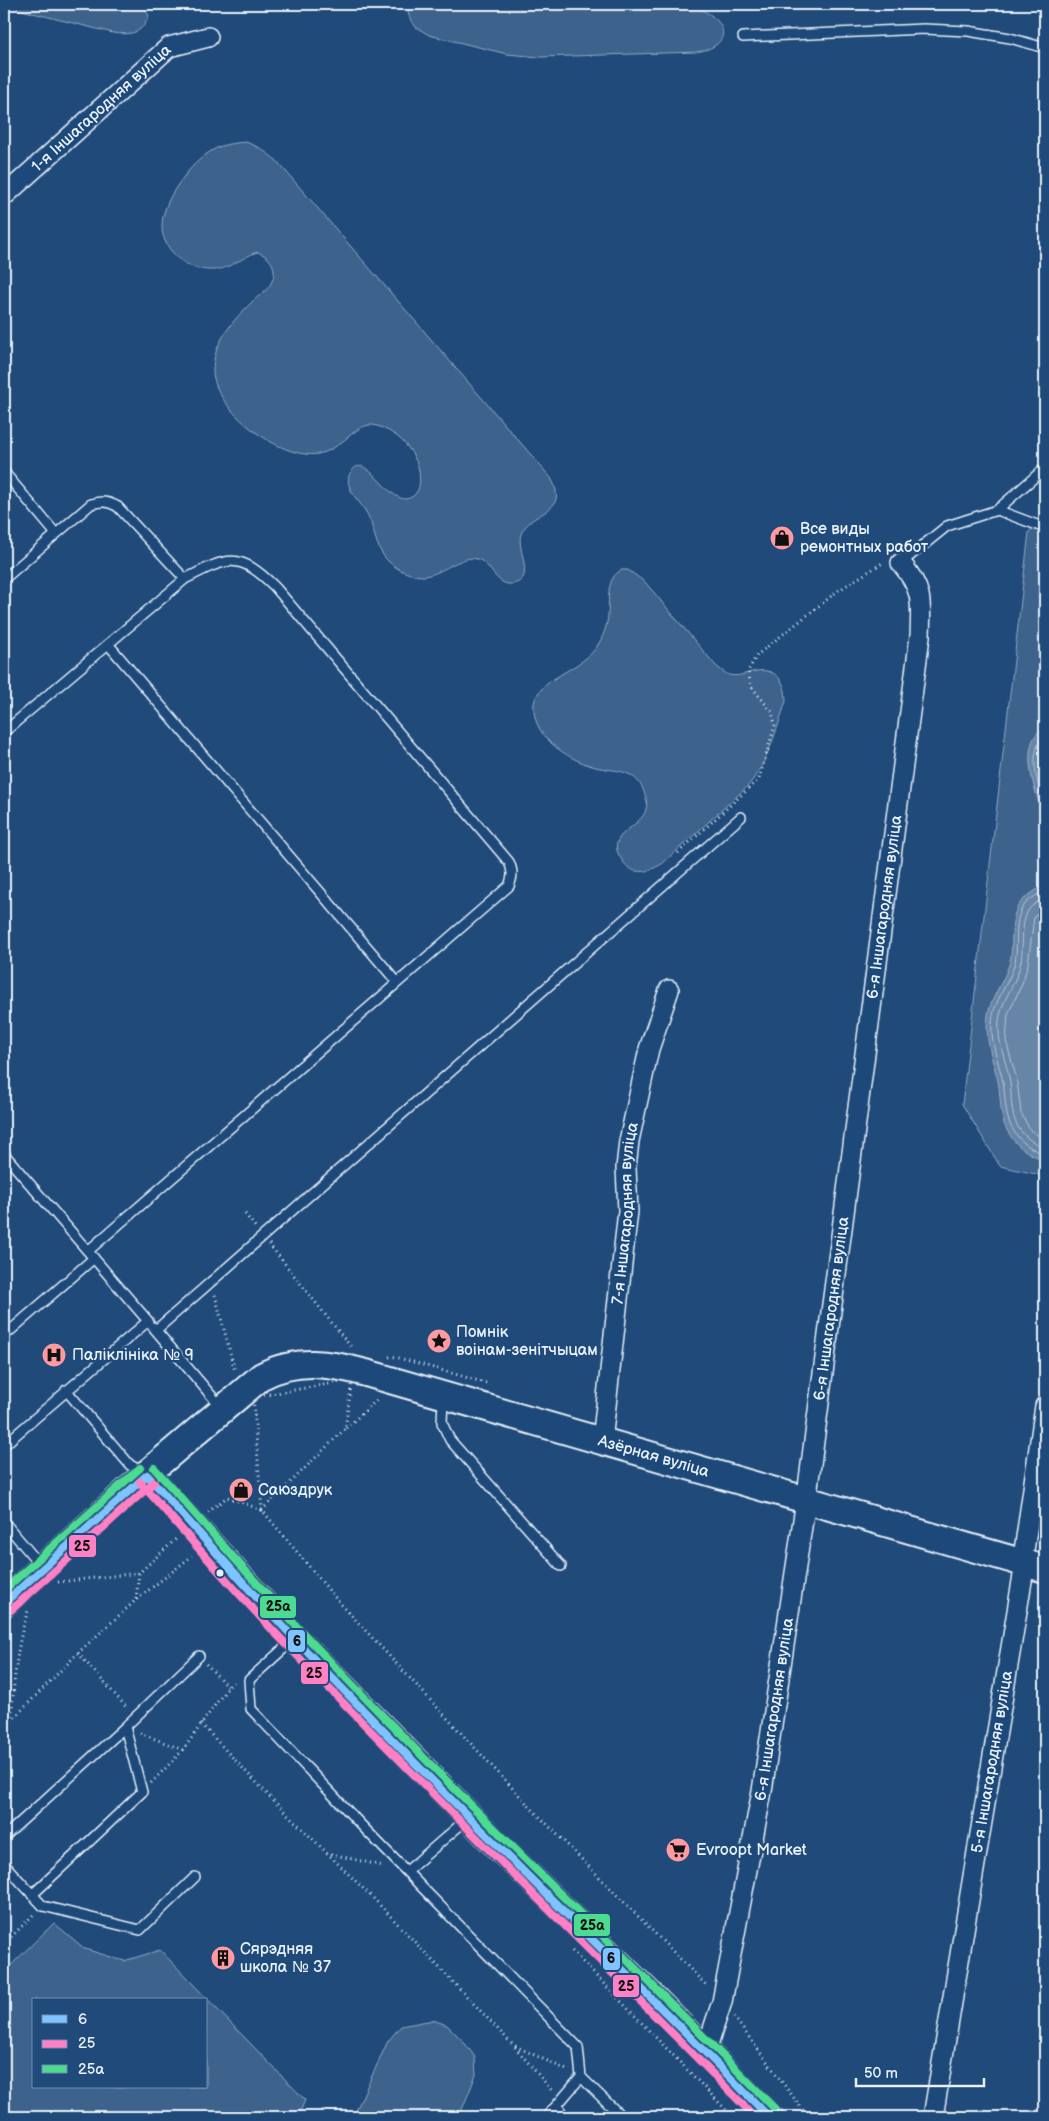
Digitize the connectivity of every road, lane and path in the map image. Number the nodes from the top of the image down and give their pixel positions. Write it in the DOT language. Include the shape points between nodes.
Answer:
graph roads {
  1 [pos="1042,4"];
  2 [pos="1045,19"];
  3 [pos="208,37"];
  4 [pos="743,37"];
  5 [pos="1045,48"];
  6 [pos="4,196"];
  7 [pos="1045,468"];
  8 [pos="4,472"];
  9 [pos="997,510"];
  10 [pos="1045,528"];
  11 [pos="56,534"];
  12 [pos="901,563"];
  13 [pos="4,579"];
  14 [pos="185,579"];
  15 [pos="108,644"];
  16 [pos="4,732"];
  17 [pos="759,778"];
  18 [pos="741,817"];
  19 [pos="397,982"];
  20 [pos="669,990"];
  21 [pos="4,1154"];
  22 [pos="245,1214"];
  23 [pos="263,1236"];
  24 [pos="91,1255"];
  25 [pos="212,1281"];
  26 [pos="148,1321"];
  27 [pos="156,1330"];
  28 [pos="4,1336"];
  29 [pos="352,1347"];
  30 [pos="249,1377"];
  31 [pos="66,1390"];
  32 [pos="443,1396"];
  33 [pos="379,1398"];
  34 [pos="1045,1406"];
  35 [pos="223,1409"];
  36 [pos="345,1429"];
  37 [pos="602,1441"];
  38 [pos="4,1445"];
  39 [pos="147,1474"];
  40 [pos="806,1499"];
  41 [pos="262,1510"];
  42 [pos="203,1516"];
  43 [pos="4,1522"];
  44 [pos="178,1538"];
  45 [pos="192,1556"];
  46 [pos="561,1566"];
  47 [pos="1034,1566"];
  48 [pos="139,1573"];
  49 [pos="46,1575"];
  50 [pos="136,1600"];
  51 [pos="4,1602"];
  52 [pos="30,1606"];
  53 [pos="294,1638"];
  54 [pos="78,1653"];
  55 [pos="199,1656"];
  56 [pos="241,1676"];
  57 [pos="228,1687"];
  58 [pos="130,1712"];
  59 [pos="11,1721"];
  60 [pos="201,1724"];
  61 [pos="125,1727"];
  62 [pos="4,1728"];
  63 [pos="183,1750"];
  64 [pos="142,1792"];
  65 [pos="470,1816"];
  66 [pos="4,1837"];
  67 [pos="330,1854"];
  68 [pos="4,1864"];
  69 [pos="407,1871"];
  70 [pos="196,1877"];
  71 [pos="32,1895"];
  72 [pos="43,1906"];
  73 [pos="4,1944"];
  74 [pos="722,2002"];
  75 [pos="513,2044"];
  76 [pos="705,2053"];
  77 [pos="581,2077"];
  78 [pos="559,2103"];
  79 [pos="546,2117"];
  80 [pos="564,2117"];
  81 [pos="622,2117"];
  82 [pos="769,2117"];
  83 [pos="808,2117"];
  84 [pos="933,2117"];
  1 -- 2 [label="path"];
  3 -- 6 [label="street, 1-я Іншагародняя вуліца" via="169,47"];
  4 -- 5 [label="lane" via="968,30"];
  7 -- 9 [label="lane"];
  8 -- 11 [label="lane"];
  9 -- 10 [label="lane"];
  9 -- 12 [label="lane" via="946,526"];
  11 -- 13 [label="lane"];
  11 -- 14 [label="lane" via="91,504 109,502 118,507"];
  12 -- 17 [label="path" via="885,561 839,590 756,655 748,671 751,686 772,712 775,725"];
  12 -- 40 [label="street, 6-я Іншагародняя вуліца" via="918,588 920,636"];
  14 -- 15 [label="lane"];
  14 -- 19 [label="lane" via="218,562 235,561 250,565 259,572 509,862 513,878 509,886"];
  15 -- 16 [label="lane"];
  15 -- 19 [label="lane"];
  18 -- 23 [label="lane"];
  19 -- 24 [label="lane"];
  20 -- 37 [label="street, 7-я Іншагародняя вуліца" via="649,1049 629,1141 626,1168 628,1211"];
  21 -- 24 [label="lane"];
  22 -- 23 [label="path"];
  23 -- 25 [label="lane"];
  23 -- 29 [label="path"];
  24 -- 26 [label="lane"];
  24 -- 28 [label="lane"];
  25 -- 27 [label="lane"];
  25 -- 30 [label="path"];
  26 -- 27 [label="lane"];
  26 -- 31 [label="lane"];
  27 -- 35 [label="lane"];
  30 -- 32 [label="main road, Азёрная вуліца" via="302,1364 328,1364"];
  30 -- 35 [label="main road, Азёрная вуліца"];
  31 -- 38 [label="lane"];
  31 -- 39 [label="lane" via="130,1465"];
  32 -- 37 [label="main road, Азёрная вуліца"];
  32 -- 46 [label="lane" via="442,1423 450,1440"];
  33 -- 36 [label="path"];
  34 -- 47 [label="street, 5-я Іншагародняя вуліца"];
  35 -- 39 [label="main road, Азёрная вуліца"];
  36 -- 41 [label="path"];
  36 -- 41 [label="path" via="352,1380 253,1397"];
  37 -- 40 [label="main road, Азёрная вуліца"];
  39 -- 49 [label="main road, Азёрная вуліца"];
  39 -- 53 [label="main road"];
  40 -- 47 [label="main road, Азёрная вуліца"];
  40 -- 74 [label="street, 6-я Іншагародняя вуліца" via="762,1791"];
  41 -- 42 [label="path" via="227,1497"];
  41 -- 74 [label="path" via="338,1600 531,1808"];
  43 -- 49 [label="lane"];
  44 -- 48 [label="path"];
  45 -- 50 [label="path"];
  47 -- 84 [label="street, 5-я Іншагародняя вуліца"];
  48 -- 49 [label="path"];
  48 -- 50 [label="path"];
  49 -- 51 [label="main road, Азёрная вуліца"];
  50 -- 54 [label="path"];
  52 -- 59 [label="path" via="15,1674"];
  53 -- 65 [label="main road"];
  53 -- 69 [label="lane" via="249,1680 251,1709"];
  54 -- 58 [label="path"];
  54 -- 59 [label="path"];
  55 -- 57 [label="path"];
  55 -- 61 [label="lane"];
  56 -- 57 [label="path"];
  57 -- 60 [label="path"];
  59 -- 62 [label="path"];
  60 -- 63 [label="path"];
  60 -- 67 [label="path"];
  61 -- 63 [label="path"];
  61 -- 64 [label="lane"];
  61 -- 66 [label="lane"];
  63 -- 64 [label="path"];
  64 -- 71 [label="lane"];
  65 -- 69 [label="lane"];
  65 -- 76 [label="main road"];
  67 -- 69 [label="path"];
  67 -- 75 [label="path"];
  68 -- 71 [label="lane"];
  69 -- 77 [label="lane" via="578,2047"];
  70 -- 72 [label="lane" via="140,1930"];
  71 -- 72 [label="lane"];
  72 -- 73 [label="path"];
  74 -- 76 [label="street, 6-я Іншагародняя вуліца"];
  74 -- 83 [label="path"];
  75 -- 77 [label="path"];
  75 -- 78 [label="path"];
  76 -- 82 [label="main road"];
  77 -- 78 [label="lane"];
  77 -- 81 [label="lane"];
  78 -- 79 [label="lane"];
  78 -- 80 [label="lane"];
}
